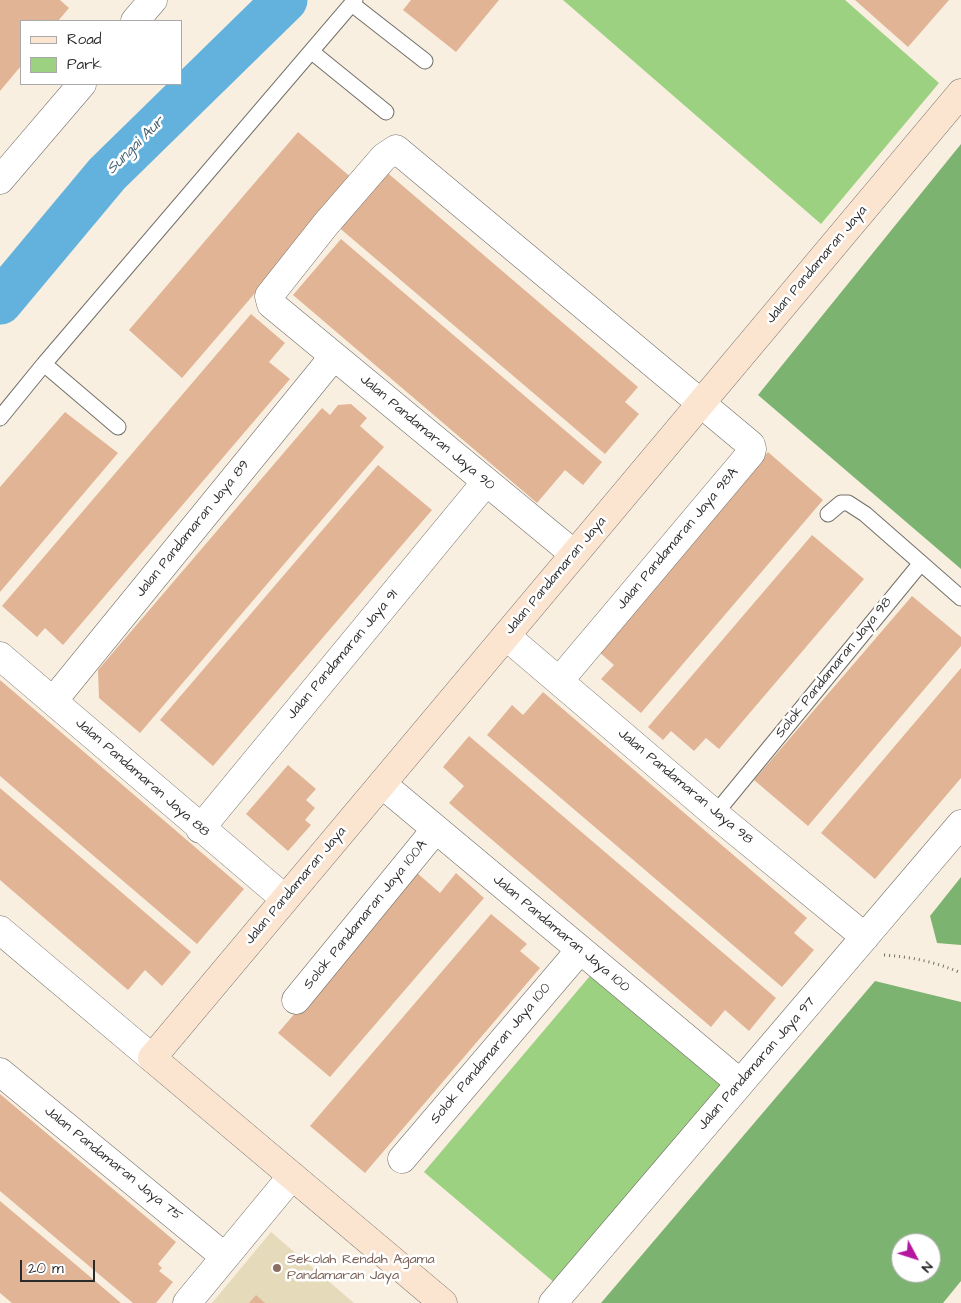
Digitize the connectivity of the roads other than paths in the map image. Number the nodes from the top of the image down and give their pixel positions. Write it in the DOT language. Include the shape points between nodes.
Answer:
graph roads {
  1 [pos="153,0"];
  2 [pos="354,2"];
  3 [pos="136,20"];
  4 [pos="312,52"];
  5 [pos="425,61"];
  6 [pos="81,85"];
  7 [pos="961,93"];
  8 [pos="386,112"];
  9 [pos="0,180"];
  10 [pos="334,356"];
  11 [pos="44,364"];
  12 [pos="701,404"];
  13 [pos="0,418"];
  14 [pos="118,427"];
  15 [pos="486,482"];
  16 [pos="828,514"];
  17 [pos="574,554"];
  18 [pos="921,563"];
  19 [pos="961,598"];
  20 [pos="506,636"];
  21 [pos="0,656"];
  22 [pos="559,681"];
  23 [pos="53,701"];
  24 [pos="382,784"];
  25 [pos="714,814"];
  26 [pos="961,824"];
  27 [pos="200,829"];
  28 [pos="436,829"];
  29 [pos="285,900"];
  30 [pos="0,930"];
  31 [pos="858,945"];
  32 [pos="580,950"];
  33 [pos="296,1000"];
  34 [pos="152,1058"];
  35 [pos="0,1072"];
  36 [pos="740,1083"];
  37 [pos="402,1159"];
  38 [pos="292,1176"];
  39 [pos="225,1257"];
  40 [pos="187,1303"];
  41 [pos="443,1303"];
  42 [pos="553,1303"];
  1 -- 3 [label="street"];
  2 -- 4 [label="lane"];
  2 -- 5 [label="lane"];
  4 -- 8 [label="lane"];
  4 -- 11 [label="lane"];
  6 -- 9 [label="street"];
  7 -- 12 [label="main road, Jalan Pandamaran Jaya"];
  10 -- 12 [label="street, Jalan Pandamaran Jaya 90" via="280,313 271,304 269,296 326,224 384,157 396,149"];
  10 -- 15 [label="street, Jalan Pandamaran Jaya 90"];
  10 -- 23 [label="street, Jalan Pandamaran Jaya 89"];
  11 -- 13 [label="lane"];
  11 -- 14 [label="lane"];
  12 -- 17 [label="main road, Jalan Pandamaran Jaya"];
  12 -- 22 [label="street, Jalan Pandamaran Jaya 98A" via="751,445 751,453"];
  15 -- 17 [label="street, Jalan Pandamaran Jaya 90"];
  15 -- 27 [label="street, Jalan Pandamaran Jaya 91"];
  16 -- 18 [label="lane" via="841,503 848,503"];
  17 -- 20 [label="main road, Jalan Pandamaran Jaya"];
  18 -- 19 [label="lane"];
  18 -- 25 [label="lane, Solok Pandamaran Jaya 98"];
  20 -- 22 [label="street, Jalan Pandamaran Jaya 98"];
  20 -- 24 [label="main road, Jalan Pandamaran Jaya"];
  21 -- 23 [label="street, Jalan Pandamaran Jaya 88"];
  22 -- 25 [label="street, Jalan Pandamaran Jaya 98"];
  23 -- 27 [label="street, Jalan Pandamaran Jaya 88"];
  24 -- 28 [label="street, Jalan Pandamaran Jaya 100"];
  24 -- 29 [label="main road, Jalan Pandamaran Jaya"];
  25 -- 31 [label="street, Jalan Pandamaran Jaya 98"];
  26 -- 31 [label="street, Jalan Pandamaran Jaya 97"];
  27 -- 29 [label="street, Jalan Pandamaran Jaya 88"];
  28 -- 32 [label="street, Jalan Pandamaran Jaya 100"];
  28 -- 33 [label="street, Solok Pandamaran Jaya 100A"];
  29 -- 34 [label="main road, Jalan Pandamaran Jaya"];
  30 -- 34 [label="street"];
  31 -- 36 [label="street, Jalan Pandamaran Jaya 97"];
  32 -- 36 [label="street, Jalan Pandamaran Jaya 100"];
  32 -- 37 [label="street, Solok Pandamaran Jaya 100"];
  34 -- 38 [label="main road"];
  35 -- 39 [label="street, Jalan Pandamaran Jaya 75"];
  36 -- 42 [label="street, Jalan Pandamaran Jaya 97"];
  38 -- 39 [label="street"];
  38 -- 41 [label="main road"];
  39 -- 40 [label="street"];
}
